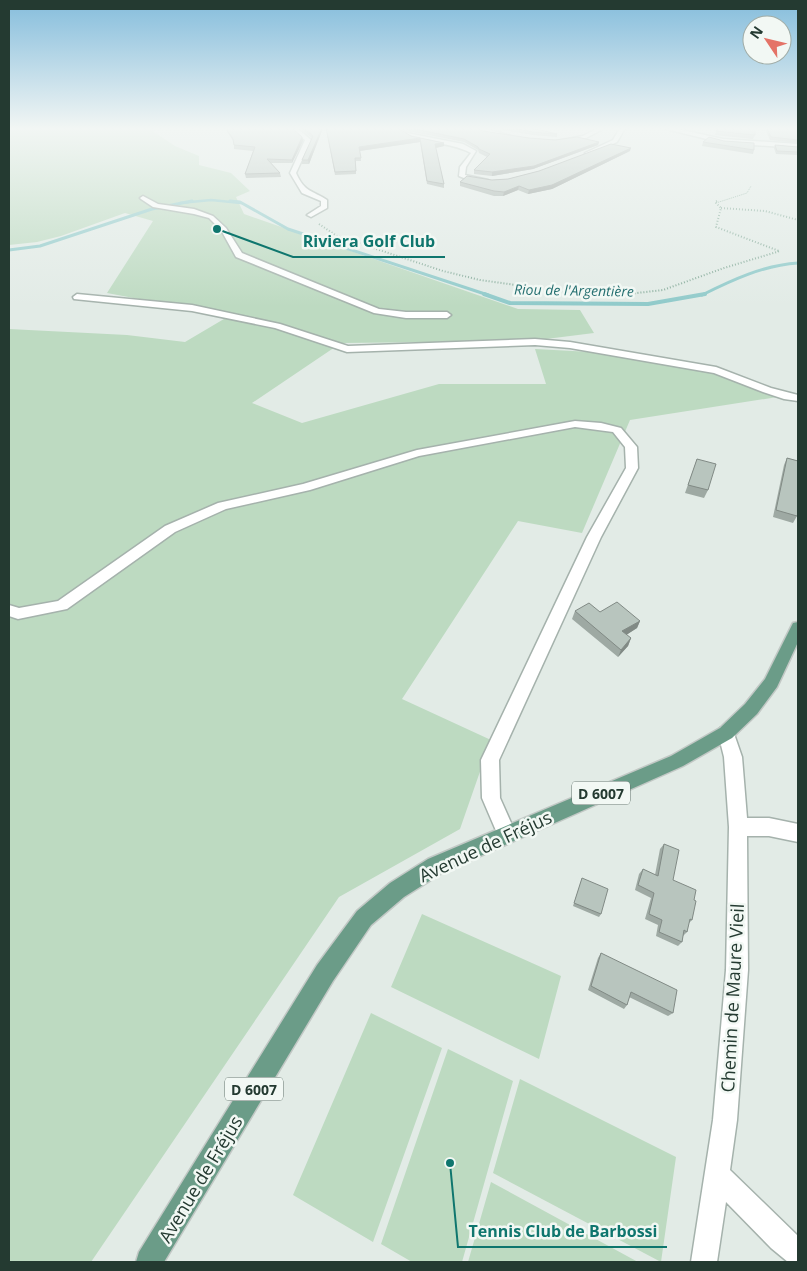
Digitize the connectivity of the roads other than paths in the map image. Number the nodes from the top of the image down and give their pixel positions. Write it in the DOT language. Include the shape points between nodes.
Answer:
graph roads {
  1 [pos="298,187"];
  2 [pos="145,200"];
  3 [pos="311,215"];
  4 [pos="77,297"];
  5 [pos="447,315"];
  6 [pos="798,398"];
  7 [pos="9,610"];
  8 [pos="798,627"];
  9 [pos="726,733"];
  10 [pos="738,826"];
  11 [pos="798,833"];
  12 [pos="507,834"];
  13 [pos="717,1175"];
  14 [pos="798,1253"];
  15 [pos="149,1262"];
  16 [pos="704,1262"];
  1 -- 3 [label="street" via="324,200 325,207"];
  2 -- 5 [label="street" via="169,208 202,212 223,228 239,254 377,311 406,316"];
  4 -- 6 [label="street" via="201,310 277,326 347,349 535,342 570,345 708,368"];
  7 -- 12 [label="street" via="18,614 62,604 170,529 222,506 306,487 416,453 576,424 617,430 631,447 632,468 594,537 490,760 491,798"];
  8 -- 9 [label="main road, Avenue de Fréjus / D 6007" via="771,683 752,709"];
  9 -- 10 [label="street, Chemin de Maure Vieil" via="733,757"];
  9 -- 12 [label="main road, Avenue de Fréjus / D 6007" via="677,761"];
  10 -- 11 [label="street" via="769,827"];
  10 -- 13 [label="street, Chemin de Maure Vieil" via="737,970 725,1120"];
  12 -- 15 [label="main road, Avenue de Fréjus / D 6007" via="435,866 397,890 364,918 325,972"];
  13 -- 14 [label="street"];
  13 -- 16 [label="street, Chemin de Maure Vieil"];
}
